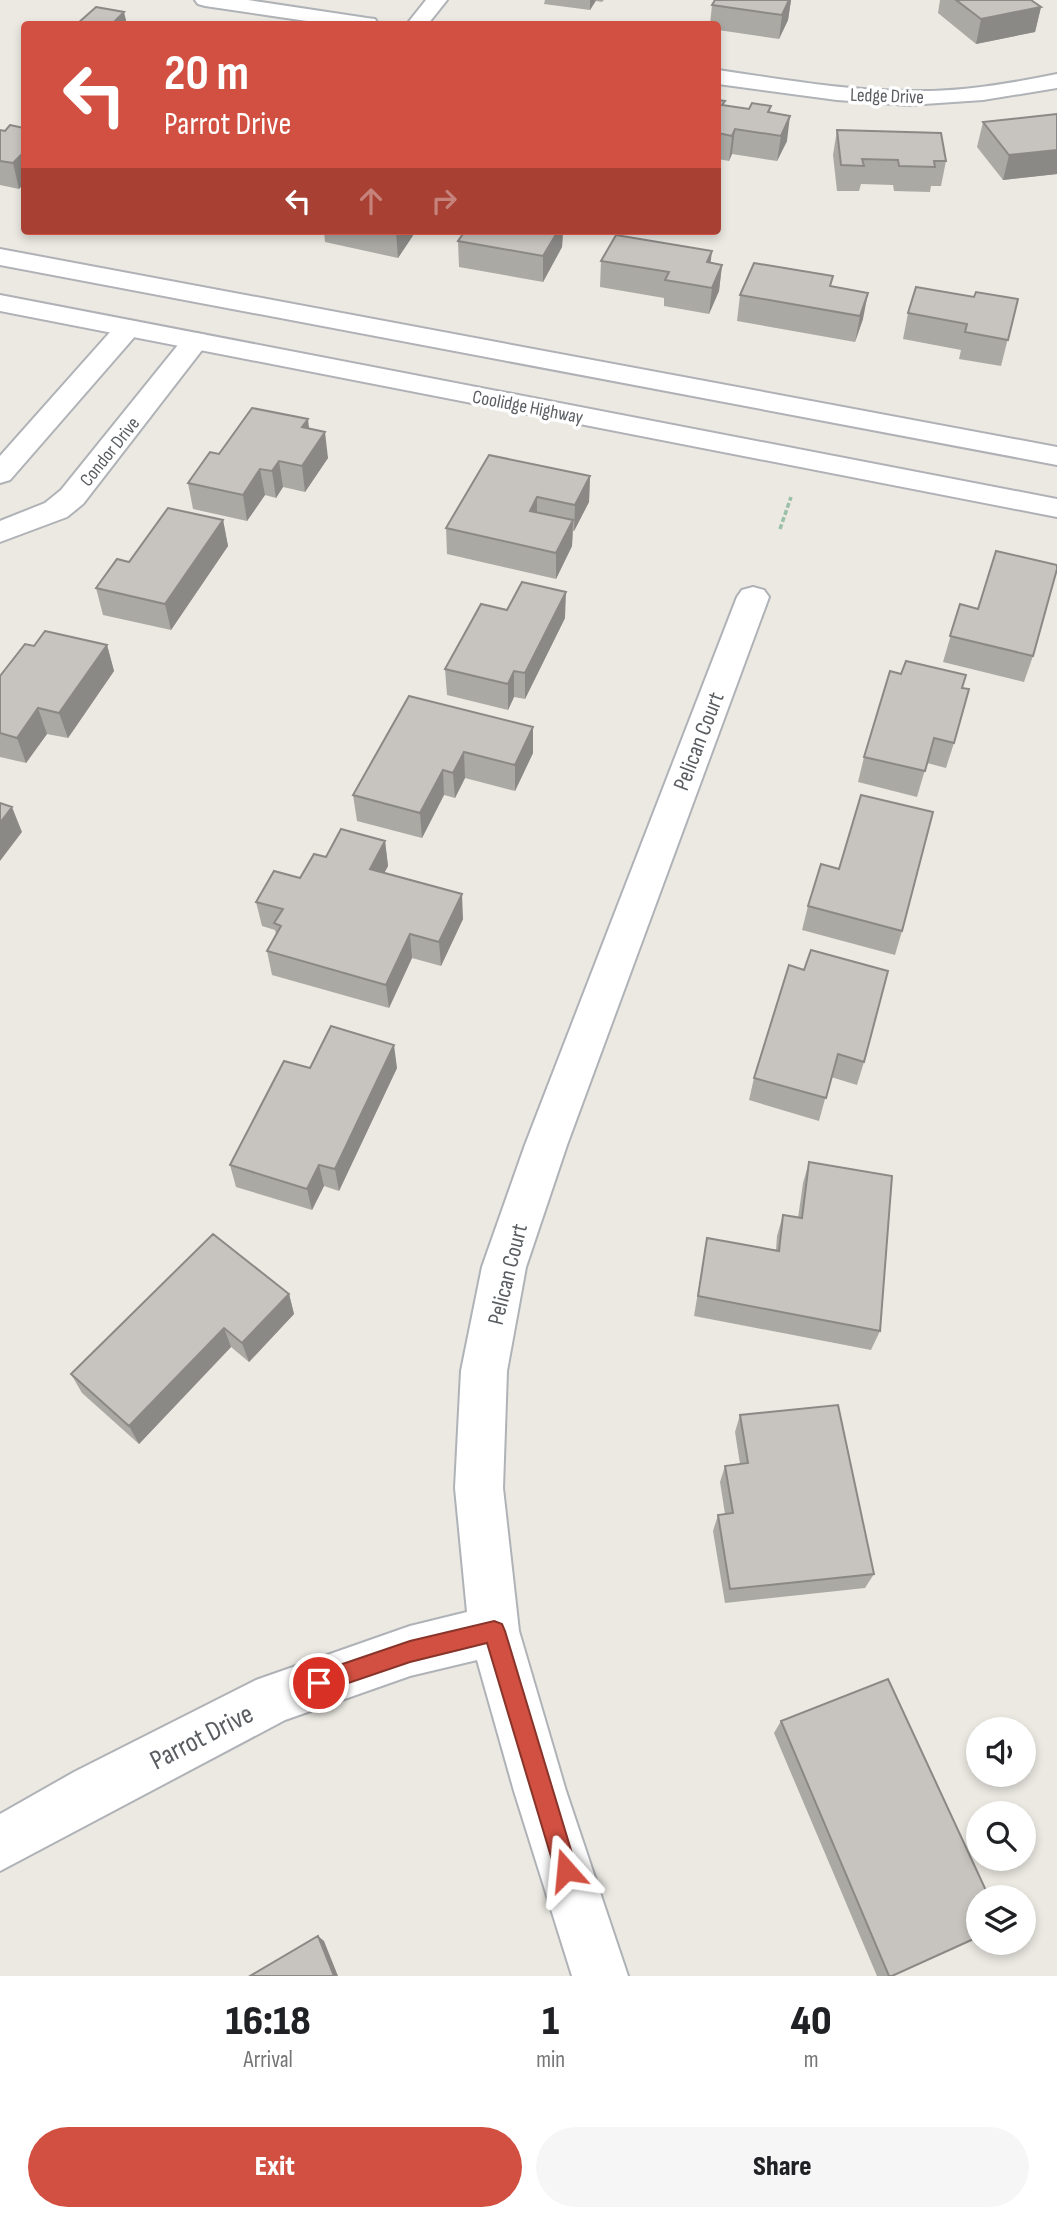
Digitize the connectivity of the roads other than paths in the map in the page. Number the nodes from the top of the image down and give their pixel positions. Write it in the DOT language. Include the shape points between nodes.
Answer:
graph roads {
  1 [pos="205,0"];
  2 [pos="437,0"];
  3 [pos="347,21"];
  4 [pos="420,21"];
  5 [pos="721,77"];
  6 [pos="1057,81"];
  7 [pos="0,257"];
  8 [pos="0,303"];
  9 [pos="128,328"];
  10 [pos="196,341"];
  11 [pos="1057,456"];
  12 [pos="0,474"];
  13 [pos="1057,508"];
  14 [pos="0,532"];
  15 [pos="753,597"];
  16 [pos="494,1631"];
  17 [pos="0,1843"];
  18 [pos="600,1976"];
  1 -- 3 [label="street"];
  2 -- 4 [label="street"];
  5 -- 6 [label="street, Ledge Drive" via="911,98"];
  7 -- 11 [label="street"];
  8 -- 9 [label="street, Coolidge Highway"];
  9 -- 10 [label="street, Coolidge Highway"];
  9 -- 12 [label="street"];
  10 -- 13 [label="street, Coolidge Highway"];
  10 -- 14 [label="street, Condor Drive" via="72,497 56,510"];
  15 -- 16 [label="street, Pelican Court" via="504,1267 484,1371 479,1488"];
  16 -- 17 [label="street, Parrot Drive" via="410,1651 274,1698"];
  16 -- 18 [label="street, Pelican Court"];
}
